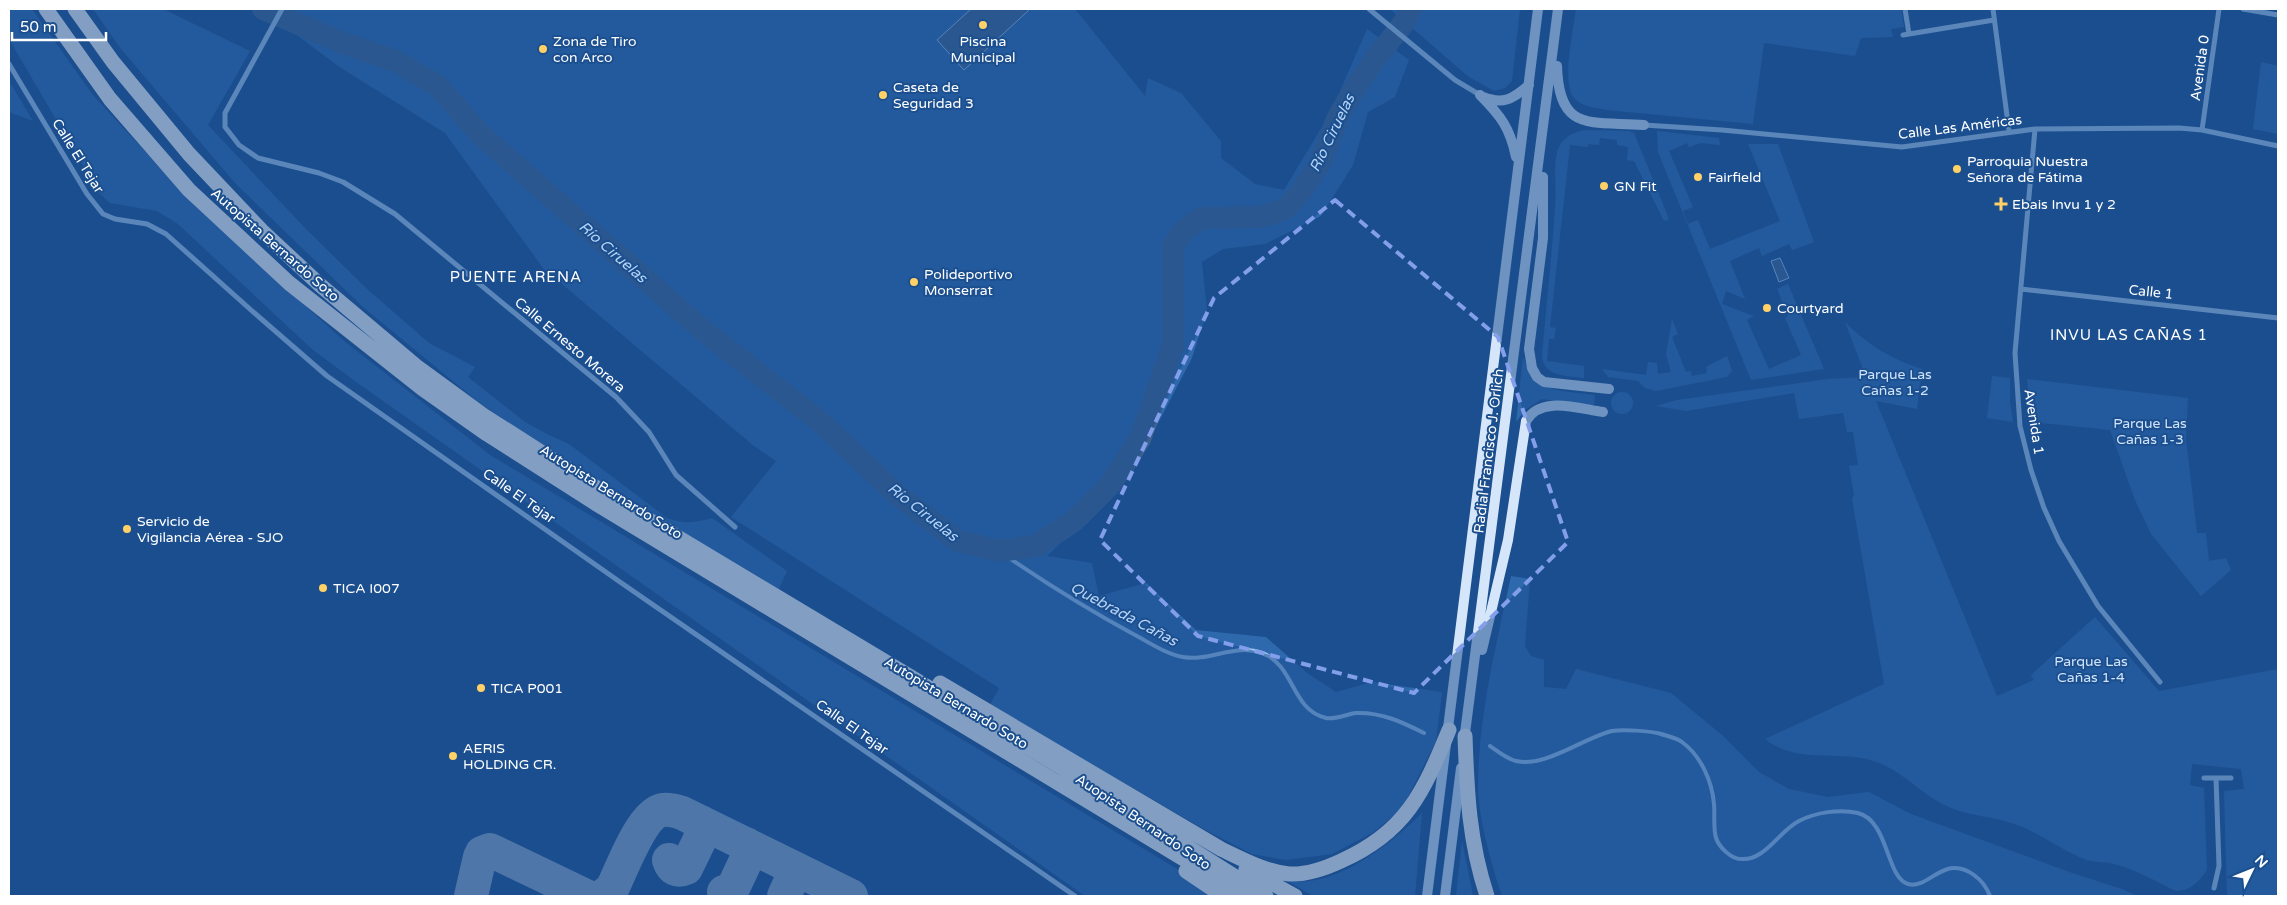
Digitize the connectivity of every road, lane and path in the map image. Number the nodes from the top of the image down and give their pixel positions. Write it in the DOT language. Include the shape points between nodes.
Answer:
graph roads {
  1 [pos="46,9"];
  2 [pos="75,9"];
  3 [pos="282,9"];
  4 [pos="1369,9"];
  5 [pos="1538,9"];
  6 [pos="1558,9"];
  7 [pos="1906,9"];
  8 [pos="1993,9"];
  9 [pos="2219,9"];
  10 [pos="2242,9"];
  11 [pos="2278,15"];
  12 [pos="1994,20"];
  13 [pos="1556,30"];
  14 [pos="9,64"];
  15 [pos="1529,85"];
  16 [pos="1480,95"];
  17 [pos="1644,125"];
  18 [pos="2035,129"];
  19 [pos="2202,130"];
  20 [pos="2009,131"];
  21 [pos="1543,137"];
  22 [pos="2278,146"];
  23 [pos="1518,164"];
  24 [pos="2021,289"];
  25 [pos="2278,318"];
  26 [pos="1609,388"];
  27 [pos="1603,412"];
  28 [pos="735,527"];
  29 [pos="767,591"];
  30 [pos="2160,682"];
  31 [pos="1469,707"];
  32 [pos="1449,730"];
  33 [pos="1465,736"];
  34 [pos="1061,767"];
  35 [pos="2204,778"];
  36 [pos="2216,778"];
  37 [pos="2231,778"];
  38 [pos="1052,780"];
  39 [pos="2214,888"];
  40 [pos="1220,895"];
  41 [pos="1074,896"];
  42 [pos="1245,896"];
  43 [pos="1266,896"];
  44 [pos="1295,896"];
  45 [pos="1427,896"];
  46 [pos="1445,896"];
  47 [pos="1487,896"];
  1 -- 38 [label="highway, Autopista Bernardo Soto" via="110,99 189,190 289,283 423,388 596,504"];
  2 -- 29 [label="highway, Autopista Bernardo Soto" via="113,62 189,154 262,231 372,330 423,372 545,456"];
  3 -- 28 [label="street, Calle Ernesto Morera" via="226,113 225,127 239,145 258,158 343,182 395,214 616,397 649,432 676,474"];
  4 -- 16 [label="street" via="1455,80"];
  5 -- 15 [label="main road, Radial Francisco J. Orlich"];
  6 -- 13 [label="main road, Radial Francisco J. Orlich"];
  7 -- 12 [label="street" via="1906,34"];
  8 -- 12 [label="street"];
  9 -- 19 [label="street, Avenida 0"];
  10 -- 11 [label="street"];
  12 -- 20 [label="street"];
  13 -- 17 [label="main road" via="1558,87 1565,109 1585,120"];
  13 -- 21 [label="main road, Radial Francisco J. Orlich"];
  14 -- 41 [label="street, Calle El Tejar" via="87,194 103,214 147,224 166,234 327,376"];
  15 -- 16 [label="main road" via="1503,102"];
  15 -- 23 [label="main road, Radial Francisco J. Orlich"];
  16 -- 23 [label="main road" via="1504,121 1513,140"];
  17 -- 20 [label="street, Calle Las Américas" via="1885,147"];
  18 -- 19 [label="street, Calle Las Américas"];
  18 -- 20 [label="street, Calle Las Américas"];
  18 -- 24 [label="street, Avenida 1"];
  19 -- 22 [label="street, Calle Las Américas"];
  21 -- 26 [label="main road" via="1543,238 1529,359 1537,377 1544,382"];
  21 -- 31 [label="main road, Radial Francisco J. Orlich"];
  23 -- 32 [label="main road, Radial Francisco J. Orlich"];
  24 -- 25 [label="street, Calle 1"];
  24 -- 30 [label="street, Avenida 1" via="2015,353 2020,426 2044,508 2092,598"];
  27 -- 31 [label="main road" via="1542,406 1526,421 1508,540"];
  29 -- 32 [label="highway" via="858,634 1222,849 1252,864 1290,874 1336,863 1386,834 1403,818 1426,786"];
  29 -- 34 [label="highway, Autopista Bernardo Soto"];
  31 -- 33 [label="main road, Radial Francisco J. Orlich"];
  32 -- 45 [label="main road, Radial Francisco J. Orlich"];
  33 -- 46 [label="main road, Radial Francisco J. Orlich"];
  33 -- 47 [label="highway" via="1468,812"];
  34 -- 43 [label="highway, Autopista Bernardo Soto"];
  34 -- 44 [label="highway, Autopista Bernardo Soto"];
  35 -- 36 [label="street"];
  36 -- 37 [label="street"];
  36 -- 39 [label="street" via="2219,866"];
  38 -- 40 [label="highway, Auopista Bernardo Soto"];
  38 -- 42 [label="highway, Autopista Bernardo Soto"];
}
